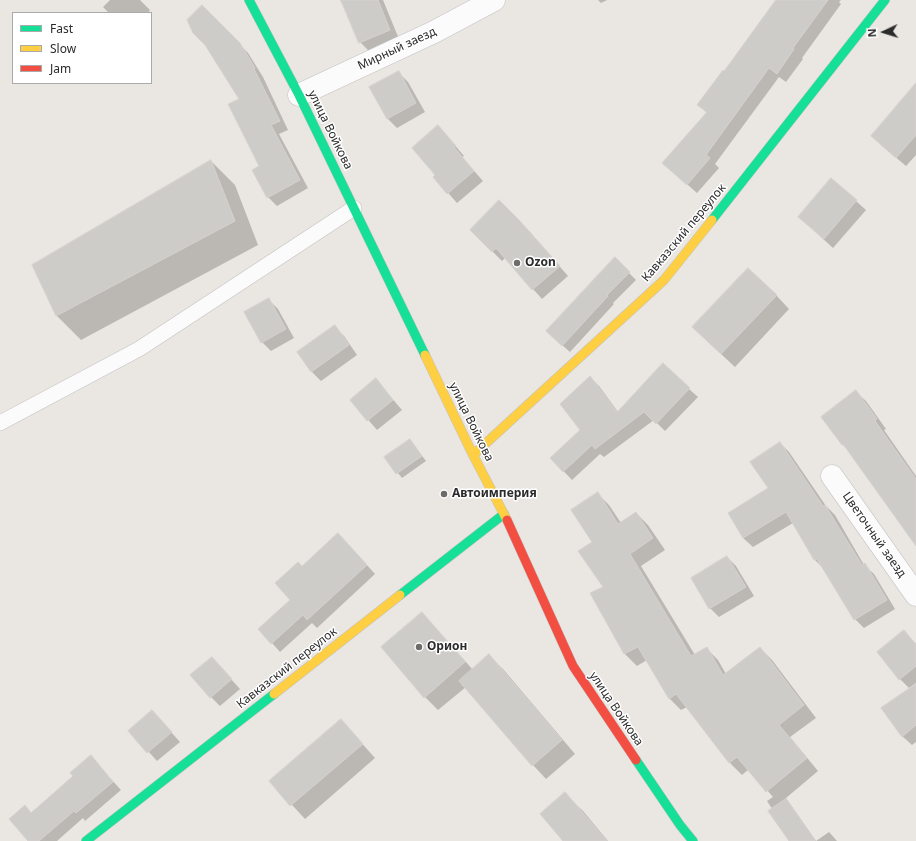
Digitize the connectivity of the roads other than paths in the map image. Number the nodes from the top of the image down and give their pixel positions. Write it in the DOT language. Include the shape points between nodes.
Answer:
graph roads {
  1 [pos="249,0"];
  2 [pos="494,0"];
  3 [pos="885,0"];
  4 [pos="299,95"];
  5 [pos="354,208"];
  6 [pos="0,424"];
  7 [pos="473,455"];
  8 [pos="832,476"];
  9 [pos="504,514"];
  10 [pos="916,595"];
  11 [pos="86,841"];
  12 [pos="693,841"];
  1 -- 4 [label="street, улица Войкова"];
  2 -- 4 [label="street, Мирный заезд" via="434,32"];
  3 -- 7 [label="street, Кавказский переулок" via="664,280"];
  4 -- 5 [label="street, улица Войкова"];
  5 -- 6 [label="lane" via="139,349"];
  5 -- 7 [label="street, улица Войкова"];
  7 -- 9 [label="street, улица Войкова"];
  8 -- 10 [label="street, Цветочный заезд"];
  9 -- 11 [label="street, Кавказский переулок"];
  9 -- 12 [label="street, улица Войкова" via="573,666"];
}
